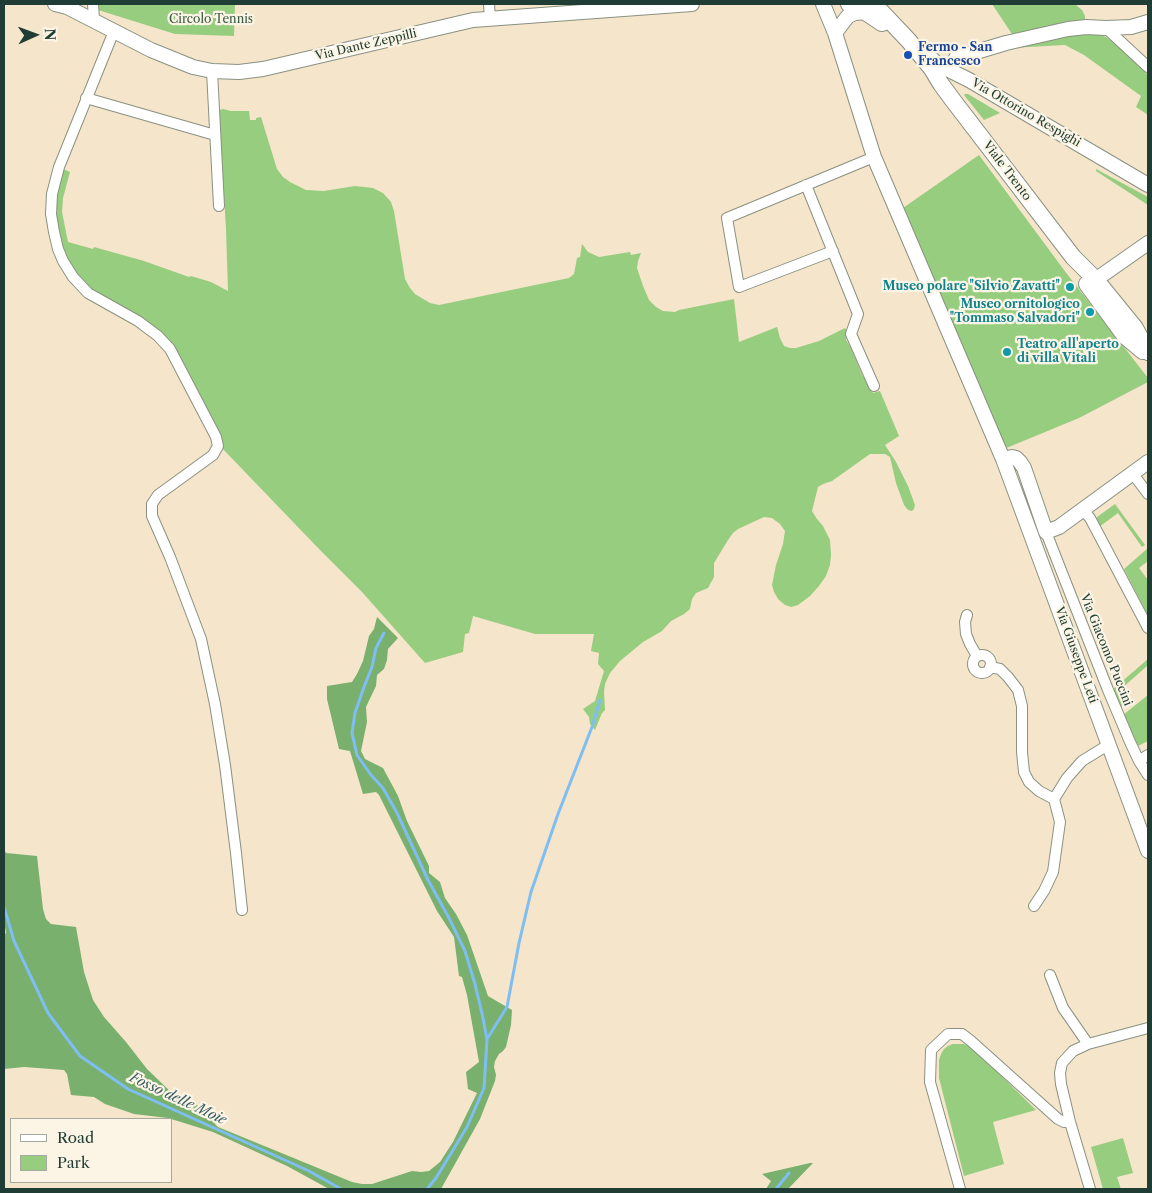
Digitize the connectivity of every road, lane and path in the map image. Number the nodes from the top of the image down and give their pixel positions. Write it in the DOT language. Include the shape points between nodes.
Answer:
graph roads {
  1 [pos="55,4"];
  2 [pos="93,4"];
  3 [pos="692,4"];
  4 [pos="823,4"];
  5 [pos="845,4"];
  6 [pos="870,8"];
  7 [pos="490,11"];
  8 [pos="886,16"];
  9 [pos="94,20"];
  10 [pos="1148,22"];
  11 [pos="1106,28"];
  12 [pos="114,31"];
  13 [pos="835,33"];
  14 [pos="927,54"];
  15 [pos="956,58"];
  16 [pos="1148,67"];
  17 [pos="212,71"];
  18 [pos="945,78"];
  19 [pos="86,98"];
  20 [pos="215,135"];
  21 [pos="874,157"];
  22 [pos="806,185"];
  23 [pos="1148,185"];
  24 [pos="219,206"];
  25 [pos="1148,243"];
  26 [pos="833,251"];
  27 [pos="1092,282"];
  28 [pos="1148,353"];
  29 [pos="874,386"];
  30 [pos="1003,459"];
  31 [pos="1148,462"];
  32 [pos="1133,474"];
  33 [pos="1148,494"];
  34 [pos="1083,510"];
  35 [pos="1046,532"];
  36 [pos="967,615"];
  37 [pos="1148,628"];
  38 [pos="977,656"];
  39 [pos="990,668"];
  40 [pos="1108,744"];
  41 [pos="1148,755"];
  42 [pos="1139,761"];
  43 [pos="1148,776"];
  44 [pos="1054,798"];
  45 [pos="1148,851"];
  46 [pos="1034,906"];
  47 [pos="242,910"];
  48 [pos="1050,975"];
  49 [pos="1148,1028"];
  50 [pos="1088,1044"];
  51 [pos="1070,1122"];
  52 [pos="960,1189"];
  53 [pos="1090,1189"];
  1 -- 9 [label="main road, Via Dante Zeppilli"];
  2 -- 9 [label="street"];
  3 -- 7 [label="main road, Via Dante Zeppilli" via="615,10"];
  4 -- 13 [label="main road, Via Giuseppe Leti"];
  5 -- 6 [label="main road, Viale Trento"];
  5 -- 13 [label="main road"];
  6 -- 8 [label="main road, Viale Trento"];
  6 -- 13 [label="main road" via="848,16"];
  6 -- 18 [label="main road, Viale Trento" via="931,74"];
  7 -- 17 [label="main road, Via Dante Zeppilli" via="466,21 263,69"];
  8 -- 14 [label="main road, Via Ottorino Respighi"];
  8 -- 18 [label="main road, Viale Trento" via="932,69"];
  9 -- 12 [label="main road, Via Dante Zeppilli"];
  10 -- 11 [label="main road"];
  11 -- 15 [label="main road" via="1068,29"];
  11 -- 16 [label="street"];
  12 -- 17 [label="main road, Via Dante Zeppilli" via="168,57"];
  12 -- 19 [label="street"];
  13 -- 21 [label="main road, Via Giuseppe Leti"];
  14 -- 15 [label="main road"];
  14 -- 18 [label="main road, Via Ottorino Respighi"];
  15 -- 18 [label="main road" via="952,60"];
  17 -- 20 [label="street"];
  18 -- 23 [label="main road, Via Ottorino Respighi" via="969,80"];
  18 -- 27 [label="main road, Viale Trento"];
  19 -- 20 [label="street"];
  19 -- 47 [label="street" via="52,194 51,214 60,255 72,277 88,293 138,321 170,349 218,446 214,455 158,495 152,504 152,516 200,639 215,704"];
  20 -- 24 [label="street"];
  21 -- 22 [label="street"];
  21 -- 30 [label="main road, Via Giuseppe Leti"];
  22 -- 26 [label="street"];
  22 -- 26 [label="street" via="727,218 739,287"];
  25 -- 27 [label="main road"];
  26 -- 29 [label="street" via="858,314 851,334"];
  27 -- 28 [label="main road, Viale Trento" via="1125,336"];
  30 -- 35 [label="main road" via="1016,458 1024,468"];
  30 -- 40 [label="main road, Via Giuseppe Leti"];
  31 -- 32 [label="main road"];
  32 -- 33 [label="street"];
  32 -- 34 [label="main road"];
  34 -- 35 [label="main road"];
  34 -- 37 [label="street"];
  35 -- 42 [label="street, Via Giacomo Puccini"];
  36 -- 38 [label="street" via="966,634"];
  38 -- 39 [label="street" via="987,657"];
  38 -- 39 [label="street" via="972,664 975,672 984,674"];
  39 -- 44 [label="street" via="1000,669 1018,690 1022,706 1024,772 1039,791"];
  40 -- 44 [label="street" via="1082,761"];
  40 -- 45 [label="main road, Via Giuseppe Leti"];
  41 -- 42 [label="street"];
  42 -- 43 [label="street, Via Giacomo Puccini"];
  44 -- 46 [label="street" via="1060,822 1053,872"];
  48 -- 50 [label="street" via="1063,1008"];
  49 -- 50 [label="street"];
  50 -- 51 [label="street" via="1073,1052 1062,1064 1060,1084"];
  51 -- 52 [label="street" via="1058,1119 962,1034 948,1034 932,1050 930,1082"];
  51 -- 53 [label="street"];
}
